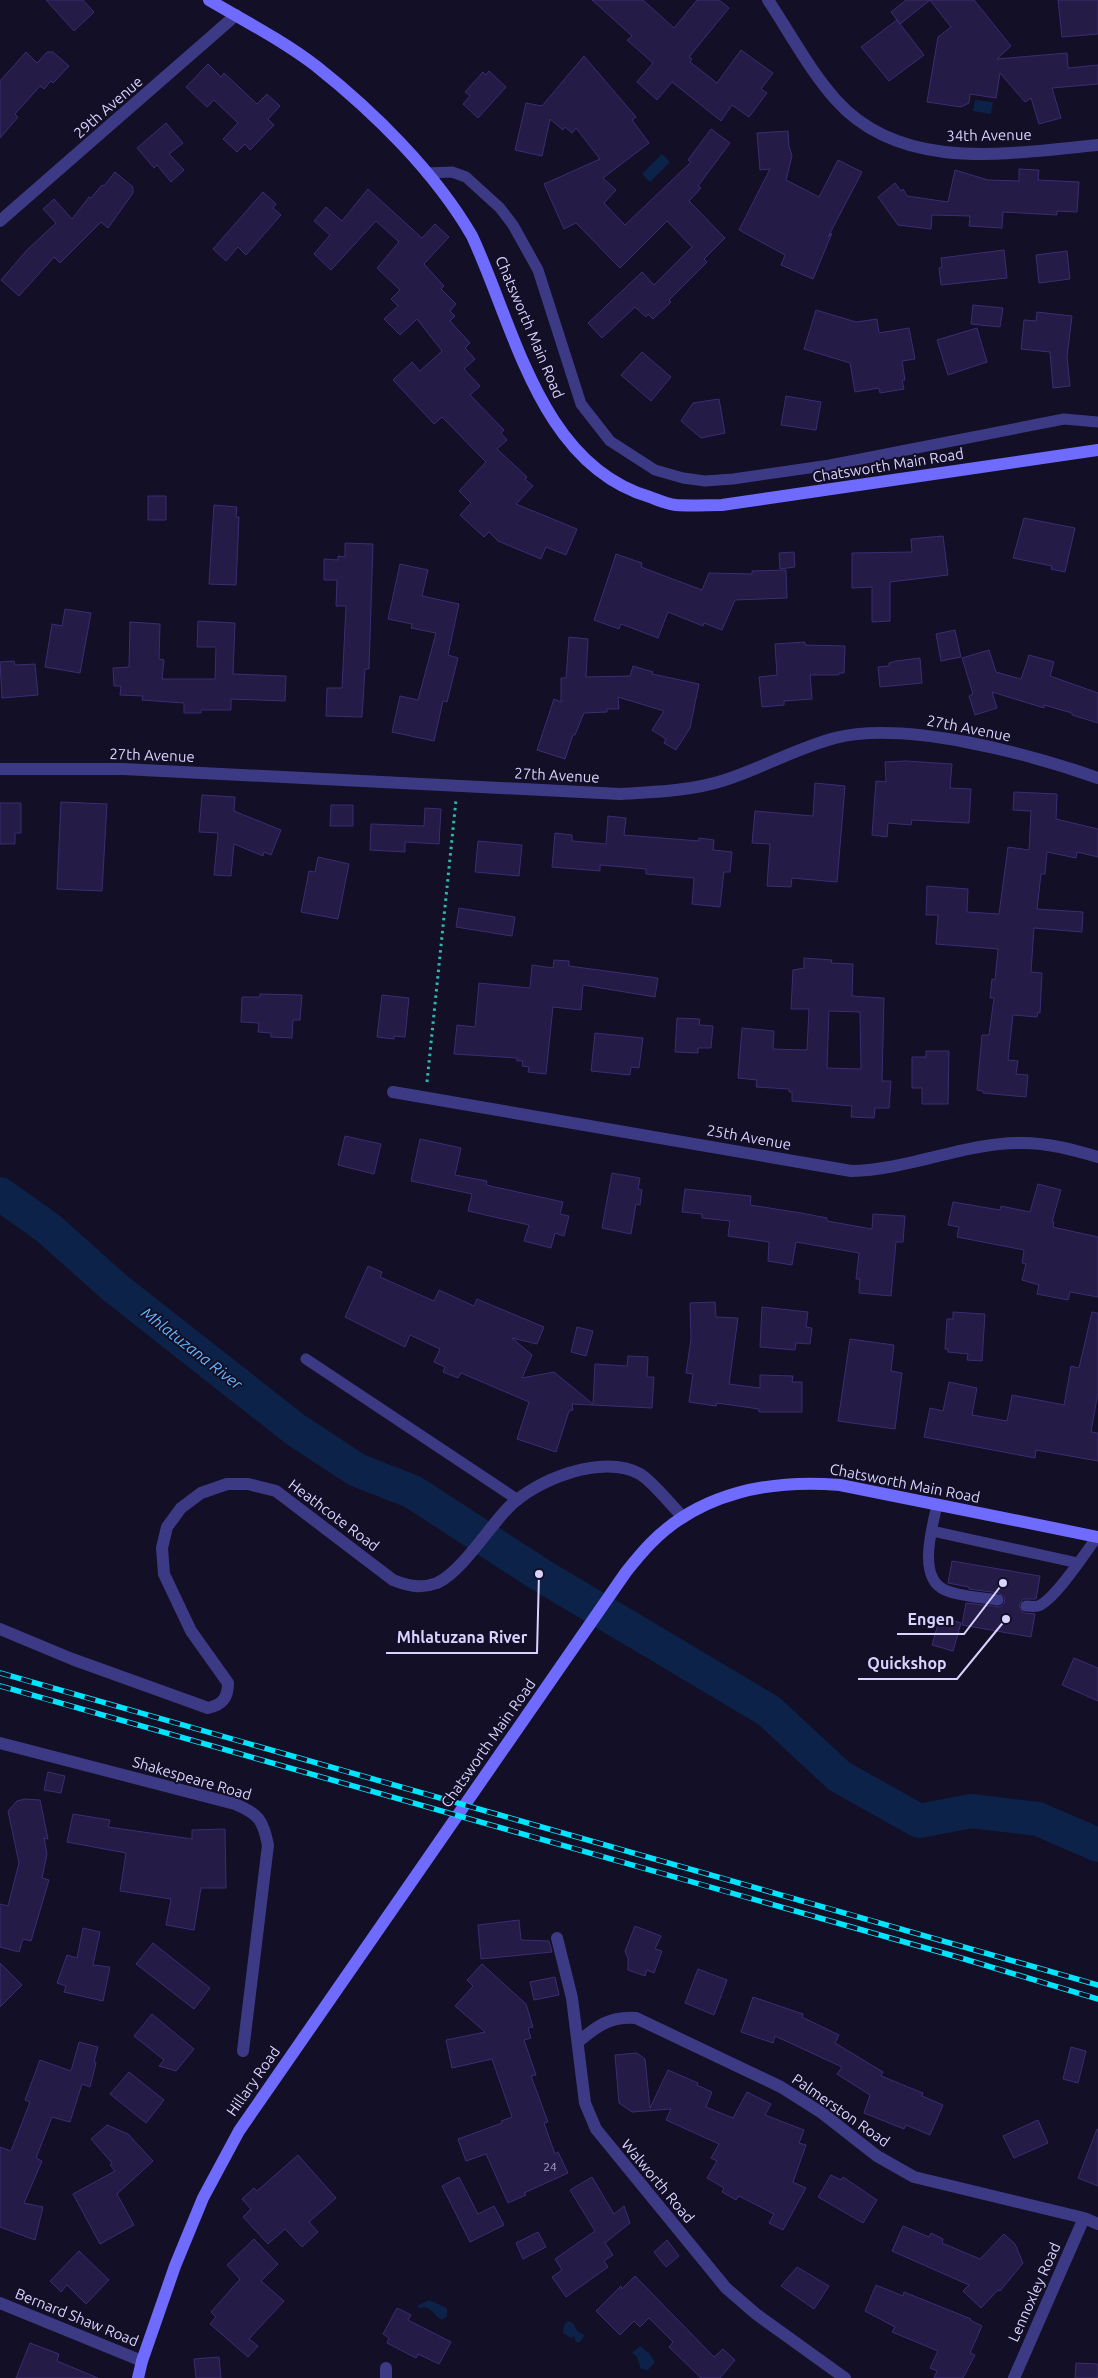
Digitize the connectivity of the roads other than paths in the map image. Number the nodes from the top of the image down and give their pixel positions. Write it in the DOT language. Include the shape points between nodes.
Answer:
graph roads {
  1 [pos="209,0"];
  2 [pos="768,0"];
  3 [pos="236,15"];
  4 [pos="1098,145"];
  5 [pos="427,173"];
  6 [pos="1,220"];
  7 [pos="1098,422"];
  8 [pos="1098,450"];
  9 [pos="0,769"];
  10 [pos="1098,778"];
  11 [pos="393,1092"];
  12 [pos="1098,1157"];
  13 [pos="306,1359"];
  14 [pos="513,1504"];
  15 [pos="936,1505"];
  16 [pos="683,1517"];
  17 [pos="932,1531"];
  18 [pos="1097,1537"];
  19 [pos="1078,1563"];
  20 [pos="998,1600"];
  21 [pos="1026,1606"];
  22 [pos="0,1629"];
  23 [pos="0,1743"];
  24 [pos="447,1830"];
  25 [pos="557,1938"];
  26 [pos="578,2042"];
  27 [pos="243,2052"];
  28 [pos="1084,2218"];
  29 [pos="1098,2224"];
  30 [pos="0,2303"];
  31 [pos="142,2361"];
  32 [pos="138,2378"];
  33 [pos="845,2378"];
  34 [pos="1014,2378"];
  1 -- 3 [label="street, Chatsworth Main Road"];
  2 -- 4 [label="street, 34th Avenue" via="836,101 856,120 889,140 966,154"];
  3 -- 5 [label="street, Chatsworth Main Road" via="315,66 376,118"];
  3 -- 6 [label="street, 29th Avenue"];
  5 -- 7 [label="lane" via="452,172 466,177 500,208 513,225 538,270 582,404 610,440 654,470 704,481 734,479 830,465 1064,419"];
  5 -- 8 [label="street, Chatsworth Main Road" via="458,212 472,236 538,391 558,427 581,456 605,477 638,494 675,505 722,505"];
  9 -- 10 [label="street, 27th Avenue" via="123,769 620,794 678,790 724,780 835,738 875,732 916,734 1003,751"];
  11 -- 12 [label="street, 25th Avenue" via="851,1171 881,1168 994,1144 1023,1143 1066,1148"];
  13 -- 14 [label="lane"];
  14 -- 16 [label="street, Heathcote Road" via="568,1473 593,1467 618,1467 640,1474"];
  14 -- 22 [label="street, Heathcote Road" via="454,1571 424,1587 408,1586 393,1580 276,1491 248,1484 227,1484 201,1493 181,1508 167,1527 162,1548 164,1574 191,1631 228,1683 224,1700 217,1706 208,1708"];
  15 -- 16 [label="street, Chatsworth Main Road" via="840,1485 807,1482 749,1489 715,1500"];
  15 -- 17 [label="lane"];
  15 -- 18 [label="street, Chatsworth Main Road"];
  16 -- 24 [label="street, Chatsworth Main Road" via="651,1542 626,1572"];
  17 -- 19 [label="lane"];
  17 -- 20 [label="lane" via="928,1557 933,1580 939,1587"];
  18 -- 19 [label="lane"];
  19 -- 21 [label="lane" via="1044,1603 1036,1607"];
  23 -- 27 [label="street, Shakespeare Road" via="235,1804 251,1810 260,1819 268,1845"];
  24 -- 31 [label="street, Hillary Road" via="239,2131 203,2198"];
  25 -- 26 [label="street, Walworth Road" via="572,1998"];
  26 -- 28 [label="street, Palmerston Road" via="610,2019 636,2018 780,2087 822,2113 877,2156 914,2177"];
  26 -- 33 [label="street, Walworth Road" via="585,2103 606,2144 726,2288"];
  28 -- 29 [label="street, Palmerston Road"];
  28 -- 34 [label="street, Lennoxley Road"];
  30 -- 31 [label="street, Bernard Shaw Road"];
  31 -- 32 [label="street, Hillary Road"];
}
